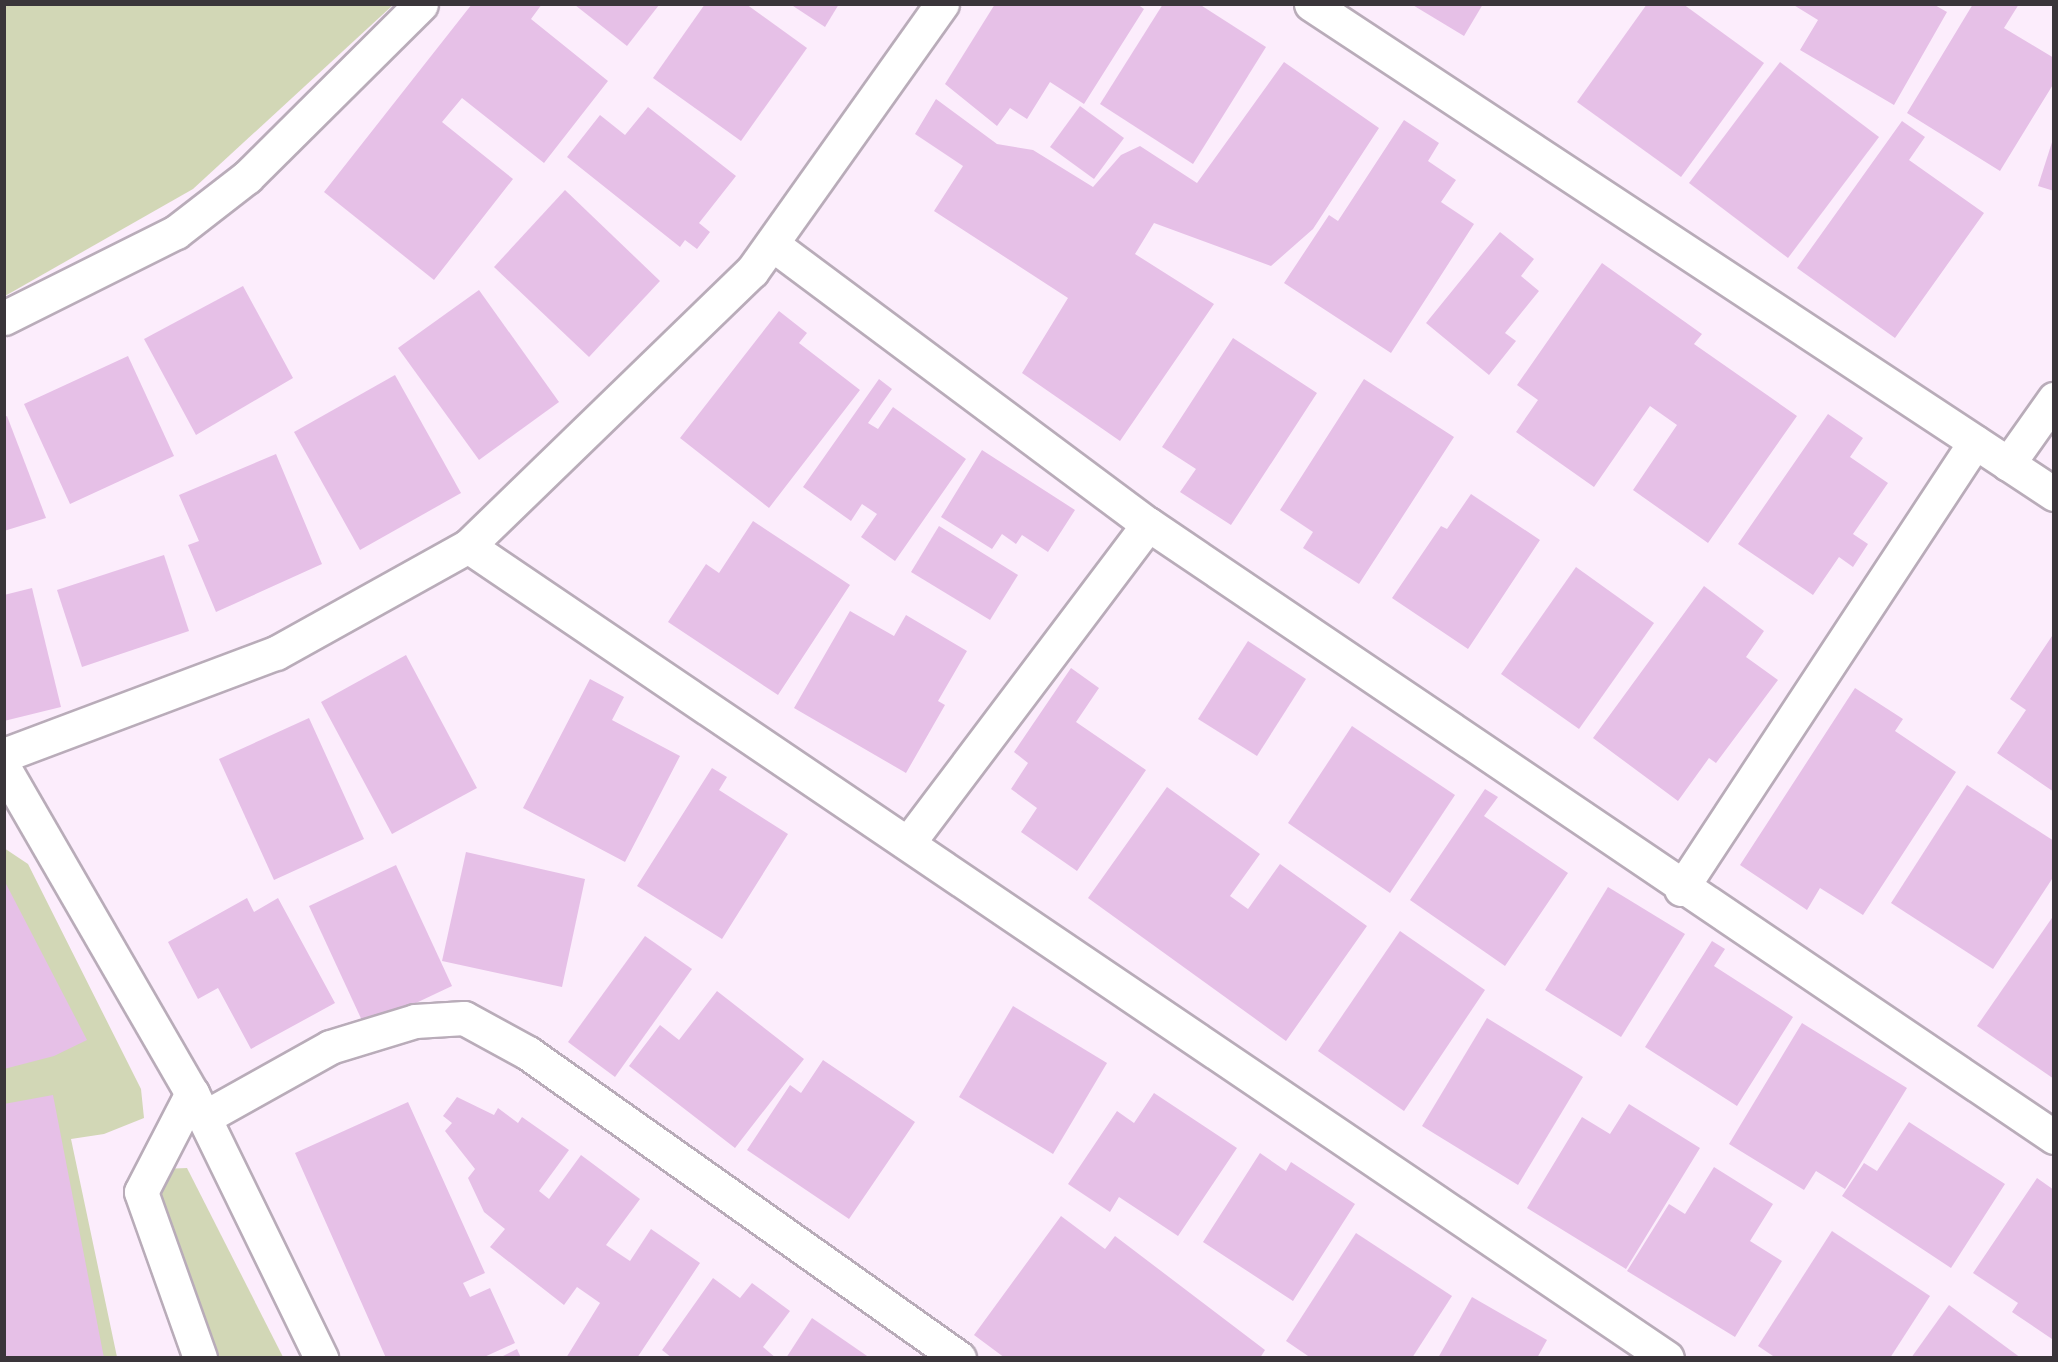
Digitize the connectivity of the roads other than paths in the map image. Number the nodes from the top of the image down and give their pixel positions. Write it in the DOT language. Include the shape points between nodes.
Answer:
graph roads {
  1 [pos="421,4"];
  2 [pos="942,4"];
  3 [pos="1311,4"];
  4 [pos="772,244"];
  5 [pos="4,318"];
  6 [pos="2054,399"];
  7 [pos="1975,442"];
  8 [pos="2008,464"];
  9 [pos="2054,494"];
  10 [pos="1148,524"];
  11 [pos="468,546"];
  12 [pos="4,755"];
  13 [pos="4,768"];
  14 [pos="908,843"];
  15 [pos="1681,889"];
  16 [pos="198,1105"];
  17 [pos="2054,1137"];
  18 [pos="200,1358"];
  19 [pos="321,1358"];
  20 [pos="959,1358"];
  21 [pos="1667,1358"];
  1 -- 5 [label="street" via="255,170 176,232"];
  2 -- 4 [label="street"];
  3 -- 7 [label="street"];
  4 -- 10 [label="street"];
  4 -- 11 [label="street" via="752,271"];
  6 -- 8 [label="street"];
  7 -- 8 [label="street"];
  7 -- 15 [label="street"];
  8 -- 9 [label="street"];
  10 -- 14 [label="street"];
  10 -- 15 [label="street"];
  11 -- 12 [label="street" via="276,653"];
  11 -- 14 [label="street"];
  13 -- 16 [label="street"];
  14 -- 21 [label="street"];
  15 -- 17 [label="street"];
  16 -- 18 [label="street" via="141,1192"];
  16 -- 19 [label="street"];
  16 -- 20 [label="street" via="330,1047 415,1021 464,1018 528,1053"];
}
